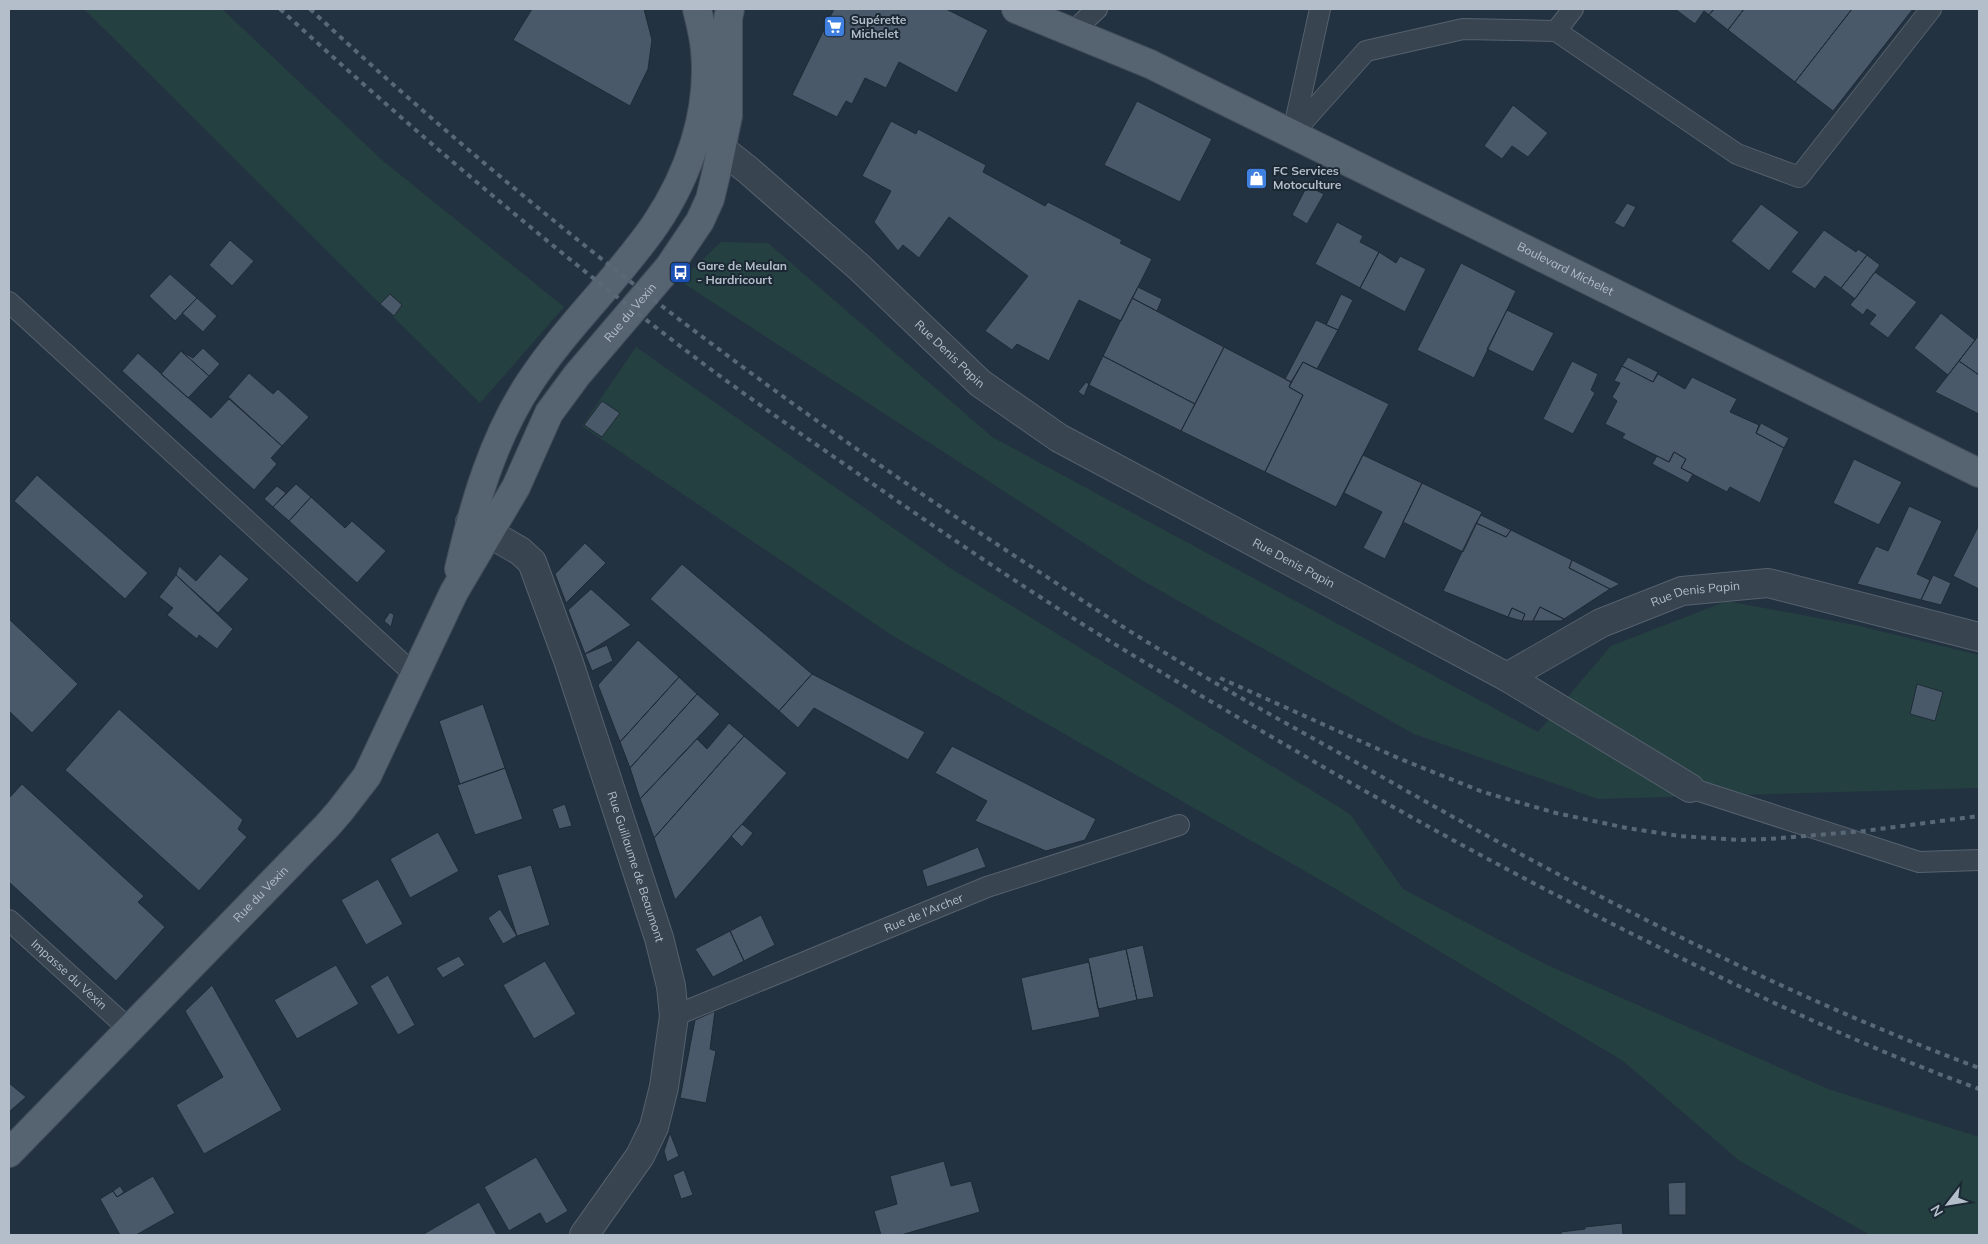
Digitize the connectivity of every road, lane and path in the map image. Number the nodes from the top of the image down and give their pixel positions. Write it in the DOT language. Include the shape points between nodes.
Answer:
graph roads {
  1 [pos="697,9"];
  2 [pos="730,9"];
  3 [pos="1016,9"];
  4 [pos="1060,9"];
  5 [pos="1320,9"];
  6 [pos="1573,9"];
  7 [pos="1931,9"];
  8 [pos="1090,16"];
  9 [pos="1556,31"];
  10 [pos="1150,64"];
  11 [pos="698,130"];
  12 [pos="1292,134"];
  13 [pos="722,150"];
  14 [pos="9,302"];
  15 [pos="1979,473"];
  16 [pos="480,528"];
  17 [pos="1979,637"];
  18 [pos="415,675"];
  19 [pos="1507,677"];
  20 [pos="1690,788"];
  21 [pos="1179,825"];
  22 [pos="1979,860"];
  23 [pos="9,920"];
  24 [pos="674,1016"];
  25 [pos="130,1030"];
  26 [pos="9,1153"];
  27 [pos="584,1235"];
  1 -- 11 [label="main road, Rue du Vexin" via="706,68 706,88"];
  2 -- 13 [label="main road, Rue du Vexin" via="728,116"];
  3 -- 10 [label="main road, Boulevard Michelet"];
  4 -- 8 [label="main road, Boulevard Michelet"];
  5 -- 12 [label="lane"];
  6 -- 9 [label="lane"];
  7 -- 9 [label="lane" via="1799,177 1737,154"];
  8 -- 10 [label="main road, Boulevard Michelet"];
  9 -- 12 [label="lane" via="1463,29 1366,51"];
  10 -- 12 [label="main road, Boulevard Michelet"];
  11 -- 13 [label="street, Rue Denis Papin"];
  11 -- 16 [label="main road, Rue du Vexin" via="675,192 655,225 551,352 514,410 490,464"];
  12 -- 15 [label="main road, Boulevard Michelet"];
  13 -- 16 [label="main road, Rue du Vexin" via="710,199 700,221 669,266 558,399 548,413 516,487"];
  13 -- 19 [label="street, Rue Denis Papin" via="859,267 980,383 1059,438"];
  14 -- 18 [label="lane"];
  16 -- 18 [label="main road, Rue du Vexin"];
  16 -- 24 [label="street, Rue Guillaume de Beaumont" via="527,556 537,574 659,938 671,986"];
  17 -- 19 [label="street, Rue Denis Papin" via="1768,584 1682,591 1601,623"];
  18 -- 25 [label="main road, Rue du Vexin" via="367,776 340,811"];
  19 -- 20 [label="street"];
  20 -- 22 [label="lane" via="1919,862"];
  21 -- 24 [label="lane, Rue de l'Archer" via="987,887"];
  23 -- 25 [label="lane, Impasse du Vexin"];
  24 -- 27 [label="street, Rue Guillaume de Beaumont" via="664,1087 654,1128 640,1156"];
  25 -- 26 [label="main road, Rue du Vexin"];
}
